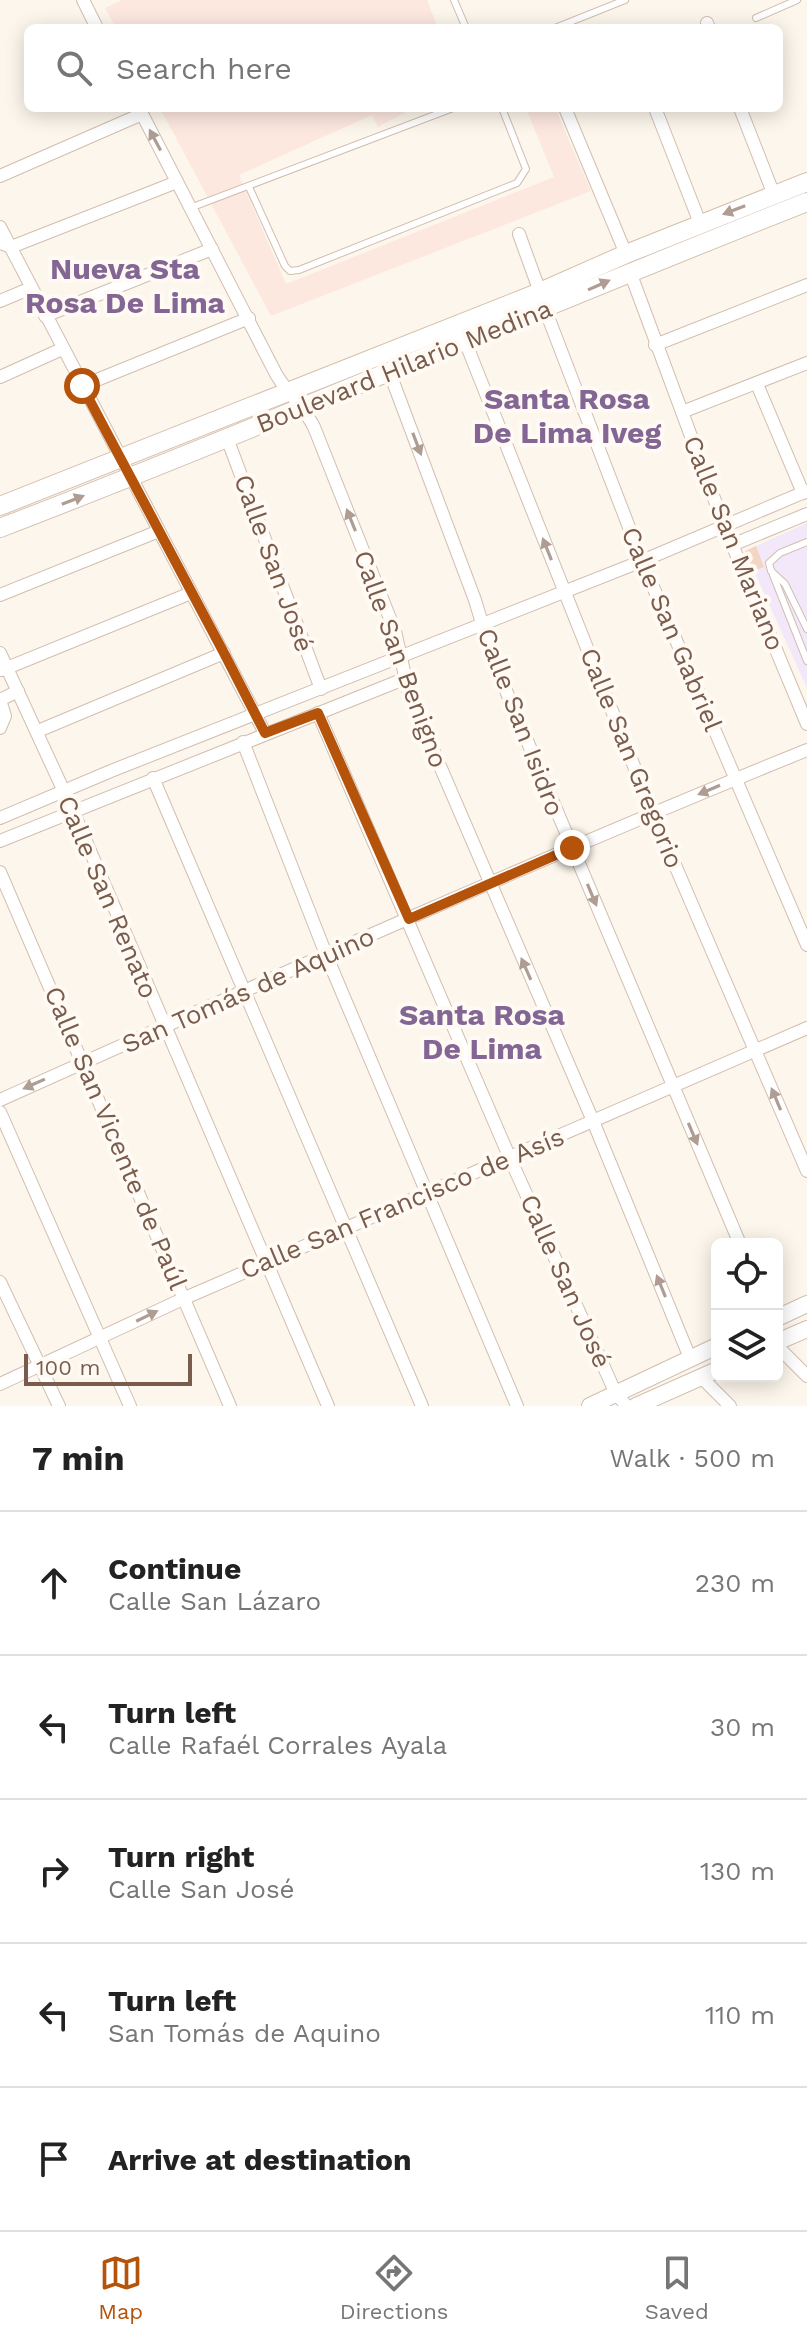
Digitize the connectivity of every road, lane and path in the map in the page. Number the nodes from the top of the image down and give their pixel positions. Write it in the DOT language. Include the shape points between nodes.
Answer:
graph roads {
  1 [pos="83,0"];
  2 [pos="454,0"];
  3 [pos="625,0"];
  4 [pos="797,0"];
  5 [pos="609,3"];
  6 [pos="756,18"];
  7 [pos="95,24"];
  8 [pos="464,24"];
  9 [pos="564,24"];
  10 [pos="138,112"];
  11 [pos="141,112"];
  12 [pos="443,112"];
  13 [pos="504,112"];
  14 [pos="567,112"];
  15 [pos="657,112"];
  16 [pos="742,112"];
  17 [pos="0,176"];
  18 [pos="177,182"];
  19 [pos="807,182"];
  20 [pos="249,187"];
  21 [pos="774,195"];
  22 [pos="807,202"];
  23 [pos="190,208"];
  24 [pos="700,223"];
  25 [pos="0,227"];
  26 [pos="519,234"];
  27 [pos="5,245"];
  28 [pos="212,249"];
  29 [pos="628,263"];
  30 [pos="807,285"];
  31 [pos="31,288"];
  32 [pos="0,301"];
  33 [pos="543,301"];
  34 [pos="45,316"];
  35 [pos="249,318"];
  36 [pos="465,341"];
  37 [pos="655,345"];
  38 [pos="62,349"];
  39 [pos="807,363"];
  40 [pos="389,371"];
  41 [pos="0,377"];
  42 [pos="757,384"];
  43 [pos="82,386"];
  44 [pos="288,392"];
  45 [pos="302,406"];
  46 [pos="682,412"];
  47 [pos="227,438"];
  48 [pos="120,458"];
  49 [pos="131,478"];
  50 [pos="805,492"];
  51 [pos="0,506"];
  52 [pos="807,514"];
  53 [pos="724,525"];
  54 [pos="0,528"];
  55 [pos="159,531"];
  56 [pos="807,542"];
  57 [pos="732,545"];
  58 [pos="642,561"];
  59 [pos="771,571"];
  60 [pos="785,584"];
  61 [pos="776,587"];
  62 [pos="563,590"];
  63 [pos="191,593"];
  64 [pos="0,595"];
  65 [pos="795,606"];
  66 [pos="786,610"];
  67 [pos="483,623"];
  68 [pos="807,631"];
  69 [pos="796,637"];
  70 [pos="0,653"];
  71 [pos="224,653"];
  72 [pos="401,656"];
  73 [pos="807,661"];
  74 [pos="3,669"];
  75 [pos="404,679"];
  76 [pos="321,689"];
  77 [pos="18,691"];
  78 [pos="0,700"];
  79 [pos="318,713"];
  80 [pos="256,714"];
  81 [pos="807,724"];
  82 [pos="0,728"];
  83 [pos="38,731"];
  84 [pos="265,733"];
  85 [pos="243,742"];
  86 [pos="807,750"];
  87 [pos="153,778"];
  88 [pos="735,779"];
  89 [pos="63,790"];
  90 [pos="73,811"];
  91 [pos="653,814"];
  92 [pos="0,818"];
  93 [pos="0,841"];
  94 [pos="572,848"];
  95 [pos="0,872"];
  96 [pos="490,885"];
  97 [pos="409,919"];
  98 [pos="807,945"];
  99 [pos="327,957"];
  100 [pos="246,991"];
  101 [pos="163,1025"];
  102 [pos="807,1028"];
  103 [pos="755,1050"];
  104 [pos="83,1063"];
  105 [pos="673,1087"];
  106 [pos="0,1100"];
  107 [pos="0,1112"];
  108 [pos="593,1121"];
  109 [pos="509,1156"];
  110 [pos="807,1171"];
  111 [pos="428,1193"];
  112 [pos="347,1227"];
  113 [pos="737,1238"];
  114 [pos="265,1263"];
  115 [pos="0,1282"];
  116 [pos="185,1298"];
  117 [pos="5,1304"];
  118 [pos="807,1304"];
  119 [pos="783,1315"];
  120 [pos="807,1329"];
  121 [pos="100,1338"];
  122 [pos="783,1341"];
  123 [pos="711,1349"];
  124 [pos="783,1350"];
  125 [pos="690,1358"];
  126 [pos="41,1365"];
  127 [pos="711,1373"];
  128 [pos="807,1376"];
  129 [pos="701,1377"];
  130 [pos="0,1384"];
  131 [pos="622,1400"];
  132 [pos="59,1406"];
  133 [pos="130,1406"];
  134 [pos="230,1406"];
  135 [pos="328,1406"];
  136 [pos="422,1406"];
  137 [pos="517,1406"];
  138 [pos="590,1406"];
  139 [pos="636,1406"];
  140 [pos="730,1406"];
  1 -- 7 [label="street"];
  2 -- 8 [label="lane"];
  3 -- 5 [label="lane"];
  4 -- 6 [label="lane"];
  5 -- 9 [label="lane"];
  10 -- 17 [label="street"];
  18 -- 11 [label="street, Calle San Benigno, one-way"];
  12 -- 20 [label="lane"];
  13 -- 20 [label="lane" via="526,169 517,183 299,270 285,266"];
  14 -- 29 [label="street, Calle San Mariano"];
  15 -- 24 [label="street"];
  16 -- 21 [label="street"];
  18 -- 23 [label="street, Calle San Benigno"];
  18 -- 27 [label="street"];
  19 -- 21 [label="main road, Boulevard Hilario Medina"];
  20 -- 23 [label="lane"];
  21 -- 24 [label="main road, Boulevard Hilario Medina, one-way"];
  22 -- 29 [label="main road, Boulevard Hilario Medina"];
  23 -- 28 [label="street, Calle San Benigno"];
  24 -- 29 [label="main road, Boulevard Hilario Medina"];
  25 -- 27 [label="street"];
  26 -- 33 [label="street, Calle San Gabriel"];
  27 -- 31 [label="street"];
  28 -- 34 [label="street"];
  28 -- 35 [label="street, Calle San Benigno"];
  29 -- 33 [label="main road, Boulevard Hilario Medina"];
  29 -- 37 [label="street, Calle San Mariano"];
  30 -- 37 [label="street"];
  31 -- 32 [label="street"];
  31 -- 34 [label="street"];
  33 -- 36 [label="main road, Boulevard Hilario Medina"];
  33 -- 44 [label="main road, Boulevard Hilario Medina"];
  33 -- 58 [label="street, Calle San Gabriel"];
  34 -- 38 [label="street"];
  35 -- 43 [label="street"];
  35 -- 44 [label="street, Calle San Benigno"];
  36 -- 40 [label="main road, Boulevard Hilario Medina"];
  62 -- 36 [label="street, Calle San Gregorio, one-way"];
  37 -- 46 [label="street, Calle San Mariano"];
  38 -- 41 [label="street"];
  38 -- 43 [label="street"];
  39 -- 42 [label="street"];
  40 -- 45 [label="main road, Boulevard Hilario Medina"];
  40 -- 67 [label="street, Calle San Isidro, one-way"];
  42 -- 46 [label="street"];
  42 -- 50 [label="street"];
  43 -- 48 [label="street"];
  44 -- 45 [label="street, Calle San Benigno"];
  44 -- 48 [label="main road, Boulevard Hilario Medina"];
  45 -- 47 [label="main road, Boulevard Hilario Medina"];
  72 -- 45 [label="street, Calle San Benigno, one-way"];
  46 -- 53 [label="street, Calle San Mariano"];
  47 -- 49 [label="main road, Boulevard Hilario Medina"];
  47 -- 76 [label="street, Calle San José"];
  48 -- 49 [label="street"];
  48 -- 51 [label="main road, Boulevard Hilario Medina"];
  54 -- 49 [label="main road, Boulevard Hilario Medina, one-way"];
  49 -- 55 [label="street"];
  50 -- 53 [label="street"];
  52 -- 57 [label="street"];
  53 -- 57 [label="street, Calle San Mariano"];
  53 -- 58 [label="street"];
  55 -- 63 [label="street"];
  55 -- 64 [label="street"];
  56 -- 59 [label="lane" via="772,558"];
  57 -- 81 [label="street, Calle San Mariano"];
  58 -- 62 [label="street"];
  58 -- 88 [label="street, Calle San Gabriel"];
  59 -- 60 [label="lane"];
  59 -- 61 [label="lane"];
  60 -- 61 [label="lane"];
  60 -- 65 [label="lane"];
  61 -- 66 [label="lane"];
  62 -- 67 [label="street"];
  62 -- 91 [label="street, Calle San Gregorio"];
  63 -- 71 [label="street"];
  63 -- 74 [label="street"];
  65 -- 66 [label="lane"];
  65 -- 68 [label="lane"];
  66 -- 69 [label="lane"];
  67 -- 72 [label="street"];
  67 -- 94 [label="street, Calle San Isidro" via="487,646"];
  68 -- 69 [label="lane"];
  69 -- 73 [label="lane"];
  70 -- 74 [label="street, Calle San Renato"];
  71 -- 80 [label="street"];
  71 -- 83 [label="street"];
  72 -- 75 [label="street, Calle San Benigno"];
  72 -- 76 [label="street"];
  74 -- 77 [label="street, Calle San Renato"];
  75 -- 79 [label="street"];
  75 -- 96 [label="street, Calle San Benigno"];
  76 -- 80 [label="street"];
  77 -- 78 [label="street"];
  77 -- 83 [label="street, Calle San Renato"];
  78 -- 82 [label="street" via="5,716"];
  79 -- 84 [label="street"];
  79 -- 97 [label="street, Calle San José"];
  80 -- 84 [label="street"];
  80 -- 89 [label="street"];
  83 -- 89 [label="street, Calle San Renato"];
  84 -- 85 [label="street"];
  85 -- 87 [label="street"];
  85 -- 99 [label="street"];
  86 -- 88 [label="street, San Tomás de Aquino"];
  87 -- 90 [label="street"];
  87 -- 100 [label="street"];
  88 -- 91 [label="street, San Tomás de Aquino, one-way"];
  88 -- 98 [label="street, Calle San Gabriel"];
  89 -- 90 [label="street, Calle San Renato"];
  89 -- 92 [label="street"];
  90 -- 93 [label="street"];
  90 -- 101 [label="street, Calle San Renato"];
  91 -- 94 [label="street, San Tomás de Aquino"];
  91 -- 103 [label="street, Calle San Gregorio"];
  94 -- 96 [label="street, San Tomás de Aquino"];
  94 -- 105 [label="street, Calle San Isidro, one-way"];
  95 -- 104 [label="street, Calle San Vicente de Paúl"];
  96 -- 97 [label="street, San Tomás de Aquino"];
  108 -- 96 [label="street, Calle San Benigno, one-way"];
  97 -- 99 [label="street, San Tomás de Aquino"];
  97 -- 109 [label="street, Calle San José"];
  99 -- 100 [label="street, San Tomás de Aquino"];
  99 -- 111 [label="street"];
  100 -- 101 [label="street, San Tomás de Aquino"];
  100 -- 112 [label="street"];
  101 -- 104 [label="street, San Tomás de Aquino"];
  101 -- 114 [label="street, Calle San Renato"];
  102 -- 103 [label="street, Calle San Francisco de Asís"];
  103 -- 105 [label="street, Calle San Francisco de Asís"];
  110 -- 103 [label="street, Calle San Gregorio, one-way"];
  104 -- 106 [label="street, San Tomás de Aquino, one-way"];
  104 -- 116 [label="street, Calle San Vicente de Paúl"];
  105 -- 108 [label="street, Calle San Francisco de Asís"];
  105 -- 113 [label="street, Calle San Isidro, one-way"];
  107 -- 121 [label="street"];
  108 -- 109 [label="street, Calle San Francisco de Asís"];
  125 -- 108 [label="street, Calle San Benigno, one-way"];
  109 -- 111 [label="street, Calle San Francisco de Asís"];
  109 -- 131 [label="street, Calle San José"];
  111 -- 112 [label="street, Calle San Francisco de Asís"];
  111 -- 137 [label="street"];
  112 -- 114 [label="street, Calle San Francisco de Asís"];
  112 -- 136 [label="street"];
  114 -- 116 [label="street, Calle San Francisco de Asís"];
  114 -- 135 [label="street, Calle San Renato"];
  115 -- 117 [label="street"];
  121 -- 116 [label="street, Calle San Francisco de Asís, one-way"];
  116 -- 134 [label="street, Calle San Vicente de Paúl"];
  117 -- 126 [label="street"];
  118 -- 119 [label="street"];
  120 -- 122 [label="street"];
  121 -- 126 [label="street, Calle San Francisco de Asís"];
  121 -- 133 [label="street"];
  123 -- 125 [label="street"];
  124 -- 128 [label="street"];
  125 -- 131 [label="street"];
  126 -- 130 [label="street, Calle San Francisco de Asís"];
  126 -- 132 [label="street"];
  127 -- 129 [label="street"];
  129 -- 139 [label="street"];
  129 -- 140 [label="street"];
  131 -- 138 [label="street"];
}
